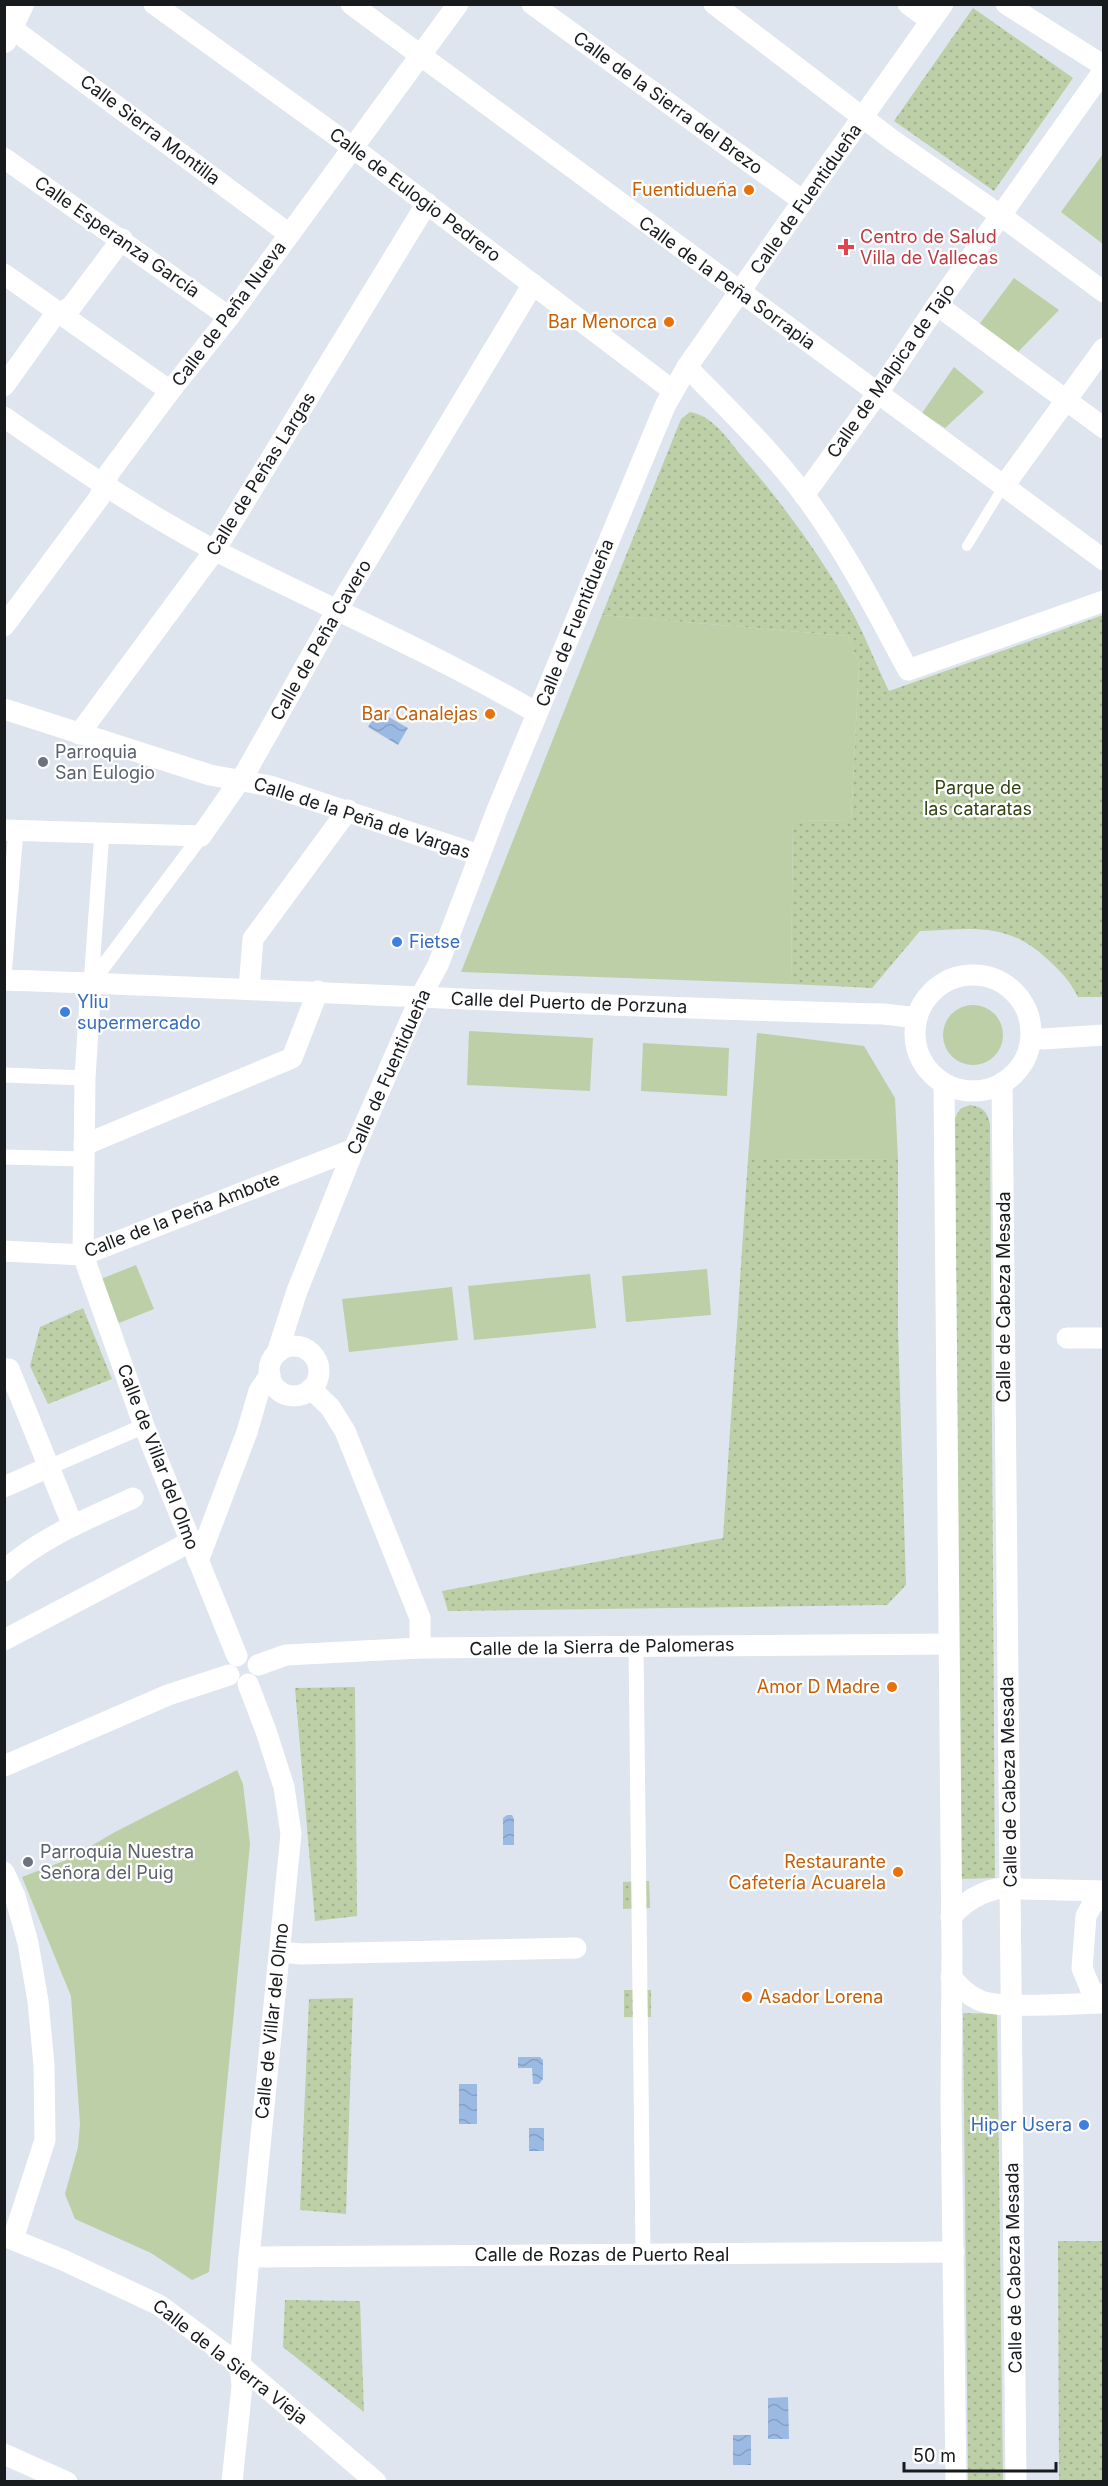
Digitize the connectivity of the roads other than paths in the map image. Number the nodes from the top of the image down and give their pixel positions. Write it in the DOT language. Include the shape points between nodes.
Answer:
graph roads {
  1 [pos="154,4"];
  2 [pos="351,4"];
  3 [pos="458,4"];
  4 [pos="532,4"];
  5 [pos="714,4"];
  6 [pos="908,4"];
  7 [pos="1006,4"];
  8 [pos="937,13"];
  9 [pos="12,24"];
  10 [pos="420,54"];
  11 [pos="1104,68"];
  12 [pos="863,118"];
  13 [pos="352,147"];
  14 [pos="4,158"];
  15 [pos="803,201"];
  16 [pos="427,203"];
  17 [pos="1000,215"];
  18 [pos="289,234"];
  19 [pos="122,239"];
  20 [pos="4,274"];
  21 [pos="533,284"];
  22 [pos="1104,292"];
  23 [pos="740,293"];
  24 [pos="937,305"];
  25 [pos="59,313"];
  26 [pos="230,317"];
  27 [pos="1104,348"];
  28 [pos="687,367"];
  29 [pos="4,386"];
  30 [pos="672,390"];
  31 [pos="170,391"];
  32 [pos="878,393"];
  33 [pos="1066,400"];
  34 [pos="4,417"];
  35 [pos="1104,428"];
  36 [pos="104,486"];
  37 [pos="1003,487"];
  38 [pos="804,495"];
  39 [pos="967,546"];
  40 [pos="215,550"];
  41 [pos="1104,560"];
  42 [pos="1104,602"];
  43 [pos="337,610"];
  44 [pos="4,626"];
  45 [pos="4,709"];
  46 [pos="537,713"];
  47 [pos="79,734"];
  48 [pos="240,780"];
  49 [pos="348,810"];
  50 [pos="10,830"];
  51 [pos="102,831"];
  52 [pos="201,836"];
  53 [pos="479,855"];
  54 [pos="4,975"];
  55 [pos="4,980"];
  56 [pos="91,983"];
  57 [pos="249,989"];
  58 [pos="318,991"];
  59 [pos="421,996"];
  60 [pos="916,1022"];
  61 [pos="1104,1035"];
  62 [pos="1031,1037"];
  63 [pos="4,1075"];
  64 [pos="85,1078"];
  65 [pos="1002,1083"];
  66 [pos="944,1084"];
  67 [pos="354,1149"];
  68 [pos="84,1152"];
  69 [pos="4,1157"];
  70 [pos="4,1251"];
  71 [pos="83,1255"];
  72 [pos="297,1291"];
  73 [pos="1066,1338"];
  74 [pos="1104,1338"];
  75 [pos="303,1347"];
  76 [pos="277,1353"];
  77 [pos="4,1369"];
  78 [pos="270,1375"];
  79 [pos="311,1389"];
  80 [pos="283,1394"];
  81 [pos="144,1426"];
  82 [pos="247,1432"];
  83 [pos="47,1468"];
  84 [pos="4,1487"];
  85 [pos="133,1498"];
  86 [pos="73,1526"];
  87 [pos="190,1542"];
  88 [pos="198,1561"];
  89 [pos="4,1571"];
  90 [pos="4,1640"];
  91 [pos="948,1644"];
  92 [pos="636,1646"];
  93 [pos="420,1648"];
  94 [pos="238,1672"];
  95 [pos="4,1766"];
  96 [pos="4,1872"];
  97 [pos="1012,1887"];
  98 [pos="1104,1891"];
  99 [pos="1104,1895"];
  100 [pos="951,1917"];
  101 [pos="576,1948"];
  102 [pos="280,1952"];
  103 [pos="951,1977"];
  104 [pos="1104,1998"];
  105 [pos="1104,2003"];
  106 [pos="1010,2004"];
  107 [pos="9,2238"];
  108 [pos="954,2252"];
  109 [pos="643,2254"];
  110 [pos="249,2256"];
  111 [pos="240,2365"];
  112 [pos="4,2454"];
  113 [pos="67,2481"];
  114 [pos="232,2481"];
  115 [pos="376,2481"];
  116 [pos="957,2481"];
  117 [pos="1016,2481"];
  1 -- 13 [label="street, Calle de Eulogio Pedrero"];
  2 -- 10 [label="street, Calle de la Peña Sorrapia"];
  3 -- 10 [label="street, Calle de Peña Nueva"];
  4 -- 15 [label="street, Calle de la Sierra del Brezo"];
  5 -- 12 [label="street"];
  6 -- 8 [label="street"];
  7 -- 11 [label="street"];
  8 -- 12 [label="street, Calle de Fuentidueña"];
  9 -- 18 [label="street, Calle Sierra Montilla"];
  10 -- 13 [label="street, Calle de Peña Nueva"];
  10 -- 23 [label="street, Calle de la Peña Sorrapia"];
  11 -- 17 [label="street, Calle de Malpica de Tajo"];
  12 -- 15 [label="street, Calle de Fuentidueña"];
  12 -- 17 [label="street"];
  13 -- 16 [label="street, Calle de Eulogio Pedrero"];
  13 -- 18 [label="street, Calle de Peña Nueva"];
  14 -- 19 [label="street, Calle Esperanza García"];
  15 -- 23 [label="street, Calle de Fuentidueña"];
  16 -- 21 [label="street, Calle de Eulogio Pedrero"];
  16 -- 40 [label="street, Calle de Peñas Largas"];
  17 -- 22 [label="street"];
  17 -- 24 [label="street, Calle de Malpica de Tajo"];
  18 -- 26 [label="street, Calle de Peña Nueva"];
  19 -- 25 [label="street" via="71,307"];
  19 -- 26 [label="street, Calle Esperanza García"];
  20 -- 25 [label="street"];
  21 -- 30 [label="street, Calle de Eulogio Pedrero"];
  21 -- 43 [label="street, Calle de Peña Cavero"];
  23 -- 28 [label="street, Calle de Fuentidueña"];
  23 -- 32 [label="street, Calle de la Peña Sorrapia"];
  24 -- 32 [label="street, Calle de Malpica de Tajo"];
  24 -- 33 [label="street"];
  25 -- 29 [label="street"];
  25 -- 31 [label="street"];
  26 -- 31 [label="street, Calle de Peña Nueva"];
  27 -- 33 [label="street"];
  28 -- 30 [label="street, Calle de Fuentidueña"];
  28 -- 38 [label="street" via="750,429"];
  30 -- 46 [label="street, Calle de Fuentidueña"];
  31 -- 36 [label="street, Calle de Peña Nueva" via="109,473"];
  32 -- 37 [label="street, Calle de la Peña Sorrapia"];
  32 -- 38 [label="street, Calle de Malpica de Tajo"];
  33 -- 35 [label="street"];
  33 -- 37 [label="street"];
  34 -- 36 [label="street"];
  36 -- 40 [label="street"];
  36 -- 44 [label="street, Calle de Peña Nueva"];
  37 -- 39 [label="lane"];
  37 -- 41 [label="street, Calle de la Peña Sorrapia"];
  38 -- 42 [label="street" via="860,579 908,670"];
  40 -- 43 [label="street"];
  40 -- 47 [label="street, Calle de Peñas Largas"];
  43 -- 46 [label="street"];
  43 -- 48 [label="street, Calle de Peña Cavero"];
  45 -- 47 [label="street, Calle de la Peña de Vargas"];
  46 -- 53 [label="street, Calle de Fuentidueña"];
  47 -- 48 [label="street, Calle de la Peña de Vargas" via="210,775"];
  48 -- 49 [label="street, Calle de la Peña de Vargas"];
  48 -- 52 [label="street, Calle de Peña Cavero"];
  49 -- 53 [label="street, Calle de la Peña de Vargas"];
  49 -- 57 [label="street" via="253,939"];
  50 -- 51 [label="street"];
  50 -- 54 [label="street"];
  51 -- 52 [label="street"];
  51 -- 56 [label="street"];
  52 -- 56 [label="street, Calle de Peña Cavero"];
  53 -- 59 [label="street, Calle de Fuentidueña" via="446,946"];
  55 -- 56 [label="street, Calle del Puerto de Porzuna"];
  56 -- 57 [label="street, Calle del Puerto de Porzuna"];
  56 -- 64 [label="street, Calle de Villar del Olmo"];
  57 -- 58 [label="street, Calle del Puerto de Porzuna"];
  58 -- 59 [label="street, Calle del Puerto de Porzuna"];
  58 -- 68 [label="street" via="292,1058"];
  59 -- 60 [label="street, Calle del Puerto de Porzuna" via="884,1014 909,1017"];
  59 -- 67 [label="street, Calle de Fuentidueña"];
  60 -- 62 [label="street" via="922,1004 935,989 970,975 1007,986 1029,1018"];
  60 -- 66 [label="street" via="915,1040 920,1057 929,1072"];
  61 -- 62 [label="street"];
  62 -- 65 [label="street" via="1017,1071"];
  63 -- 64 [label="street"];
  64 -- 68 [label="street, Calle de Villar del Olmo"];
  65 -- 66 [label="street" via="973,1092"];
  65 -- 97 [label="street, Calle de Cabeza Mesada" via="1008,1838"];
  66 -- 91 [label="street"];
  67 -- 71 [label="street, Calle de la Peña Ambote"];
  67 -- 72 [label="street, Calle de Fuentidueña"];
  68 -- 69 [label="street"];
  68 -- 71 [label="street, Calle de Villar del Olmo"];
  70 -- 71 [label="street, Calle de la Peña Ambote"];
  71 -- 81 [label="street, Calle de Villar del Olmo"];
  72 -- 75 [label="street, Calle de Fuentidueña"];
  72 -- 76 [label="street, Calle de Fuentidueña"];
  73 -- 74 [label="street"];
  75 -- 76 [label="street" via="289,1346"];
  75 -- 79 [label="street" via="319,1366 317,1383"];
  76 -- 78 [label="street"];
  77 -- 83 [label="street" via="9,1369"];
  78 -- 80 [label="street"];
  78 -- 82 [label="street" via="259,1391"];
  79 -- 80 [label="street" via="298,1396"];
  79 -- 93 [label="street" via="330,1407 345,1431 420,1618"];
  80 -- 82 [label="street"];
  81 -- 83 [label="street"];
  81 -- 87 [label="street, Calle de Villar del Olmo"];
  82 -- 88 [label="street"];
  83 -- 84 [label="street"];
  83 -- 86 [label="street"];
  85 -- 86 [label="street"];
  86 -- 89 [label="street" via="24,1553"];
  87 -- 88 [label="street, Calle de Villar del Olmo"];
  87 -- 90 [label="street"];
  88 -- 94 [label="street, Calle de Villar del Olmo"];
  91 -- 92 [label="street, Calle de la Sierra de Palomeras"];
  91 -- 100 [label="street"];
  92 -- 93 [label="street, Calle de la Sierra de Palomeras"];
  92 -- 109 [label="street"];
  93 -- 94 [label="street, Calle de la Sierra de Palomeras" via="286,1656 258,1665 255,1680"];
  94 -- 95 [label="street" via="168,1695"];
  94 -- 102 [label="street, Calle de Villar del Olmo" via="266,1731 284,1787 291,1834"];
  96 -- 107 [label="street" via="28,1942 44,2064 45,2140"];
  97 -- 98 [label="street"];
  97 -- 100 [label="street" via="974,1897"];
  97 -- 106 [label="street, Calle de Cabeza Mesada"];
  99 -- 104 [label="street" via="1086,1916 1082,1968 1091,1990"];
  100 -- 103 [label="street"];
  101 -- 102 [label="street"];
  102 -- 110 [label="street, Calle de Villar del Olmo"];
  103 -- 106 [label="street" via="963,1991 980,2001"];
  103 -- 108 [label="street"];
  105 -- 106 [label="street"];
  106 -- 117 [label="street, Calle de Cabeza Mesada"];
  107 -- 111 [label="street, Calle de la Sierra Vieja" via="149,2298"];
  108 -- 109 [label="street, Calle de Rozas de Puerto Real"];
  108 -- 116 [label="street"];
  109 -- 110 [label="street, Calle de Rozas de Puerto Real"];
  110 -- 111 [label="street, Calle de Villar del Olmo"];
  111 -- 114 [label="street, Calle de Villar del Olmo" via="242,2386"];
  111 -- 115 [label="street, Calle de la Sierra Vieja"];
  112 -- 113 [label="street"];
}
